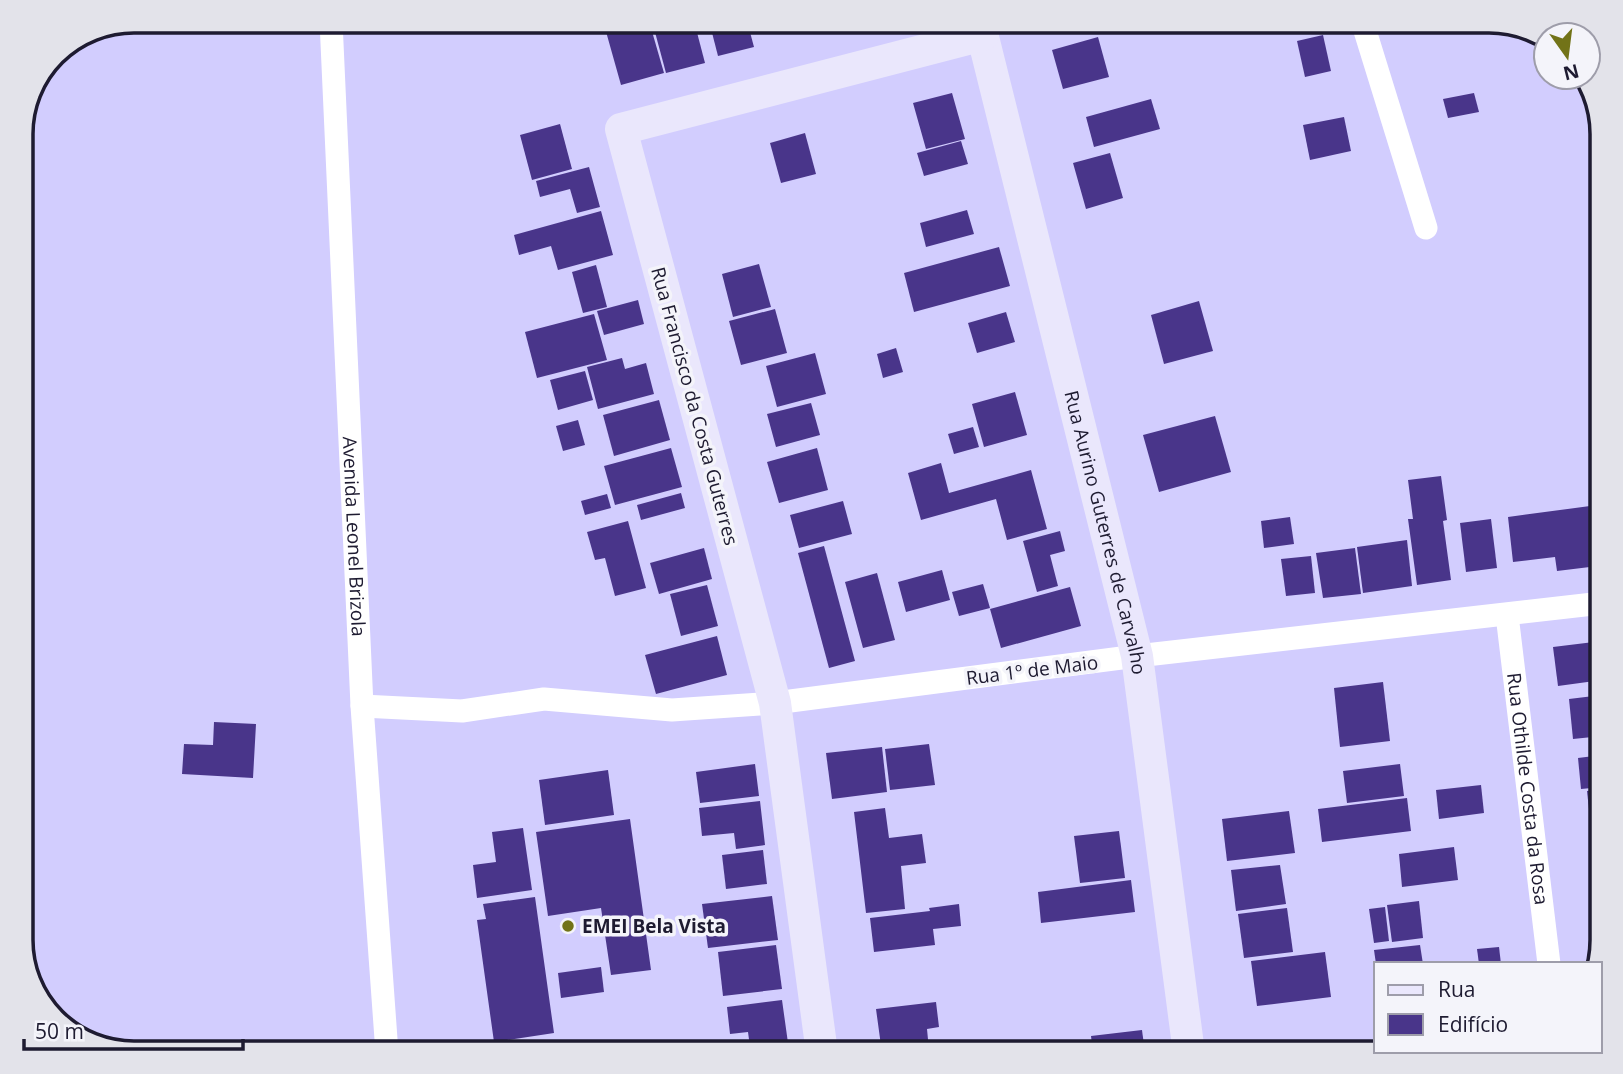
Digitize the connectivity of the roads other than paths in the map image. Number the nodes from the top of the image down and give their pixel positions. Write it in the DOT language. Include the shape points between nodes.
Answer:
graph roads {
  1 [pos="332,33"];
  2 [pos="963,33"];
  3 [pos="982,33"];
  4 [pos="1366,33"];
  5 [pos="1426,228"];
  6 [pos="1590,605"];
  7 [pos="1507,615"];
  8 [pos="1137,656"];
  9 [pos="775,703"];
  10 [pos="362,706"];
  11 [pos="1549,962"];
  12 [pos="386,1041"];
  13 [pos="820,1041"];
  14 [pos="1187,1041"];
  1 -- 10 [label="street, Avenida Leonel Brizola"];
  2 -- 9 [label="street, Rua Francisco da Costa Guterres" via="621,129"];
  3 -- 8 [label="street, Rua Aurino Guterres de Carvalho"];
  4 -- 5 [label="street"];
  6 -- 7 [label="street, Rua 1º de Maio"];
  7 -- 8 [label="street, Rua 1º de Maio"];
  7 -- 11 [label="street, Rua Othilde Costa da Rosa"];
  8 -- 9 [label="street, Rua 1º de Maio"];
  8 -- 14 [label="street, Rua Aurino Guterres de Carvalho"];
  9 -- 10 [label="street, Rua 1º de Maio" via="672,710 544,699 462,711"];
  9 -- 13 [label="street, Rua Francisco da Costa Guterres"];
  10 -- 12 [label="street, Avenida Leonel Brizola"];
}
